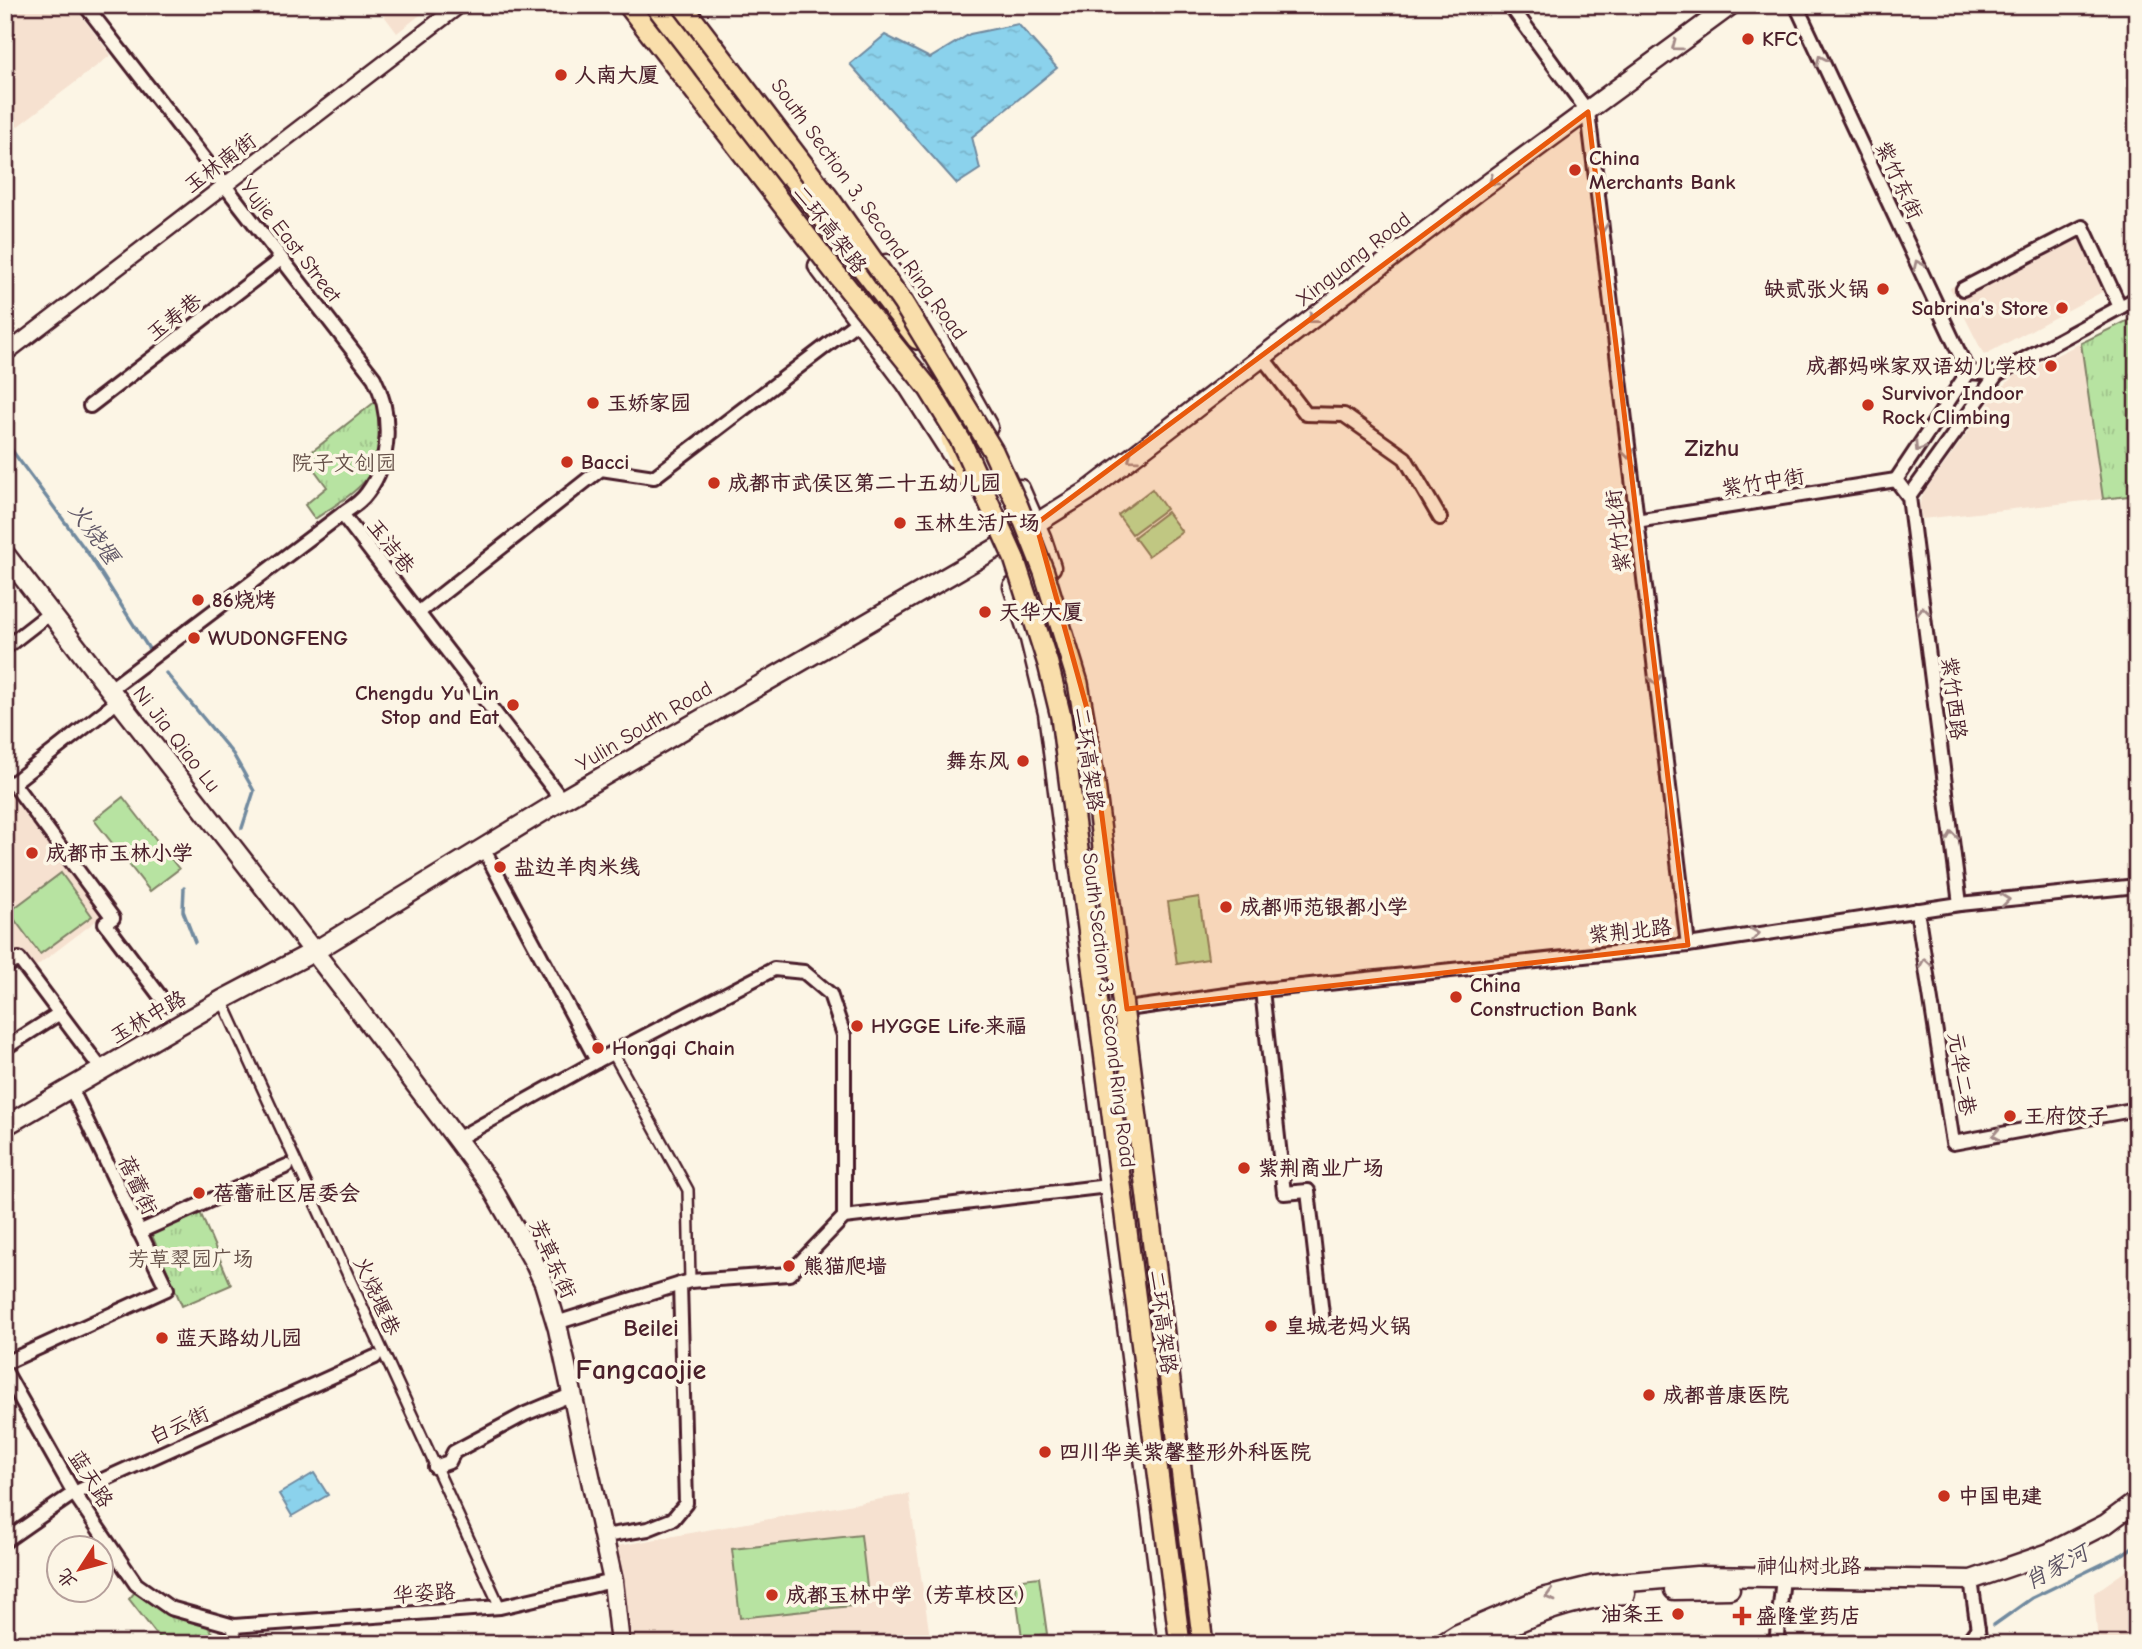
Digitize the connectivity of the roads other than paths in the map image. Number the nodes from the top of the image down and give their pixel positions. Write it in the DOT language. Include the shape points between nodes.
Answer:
graph roads {
  1 [pos="85,5"];
  2 [pos="460,5"];
  3 [pos="618,5"];
  4 [pos="629,5"];
  5 [pos="640,5"];
  6 [pos="658,5"];
  7 [pos="670,5"];
  8 [pos="682,5"];
  9 [pos="690,5"];
  10 [pos="1510,5"];
  11 [pos="1731,5"];
  12 [pos="1796,5"];
  13 [pos="702,22"];
  14 [pos="733,87"];
  15 [pos="1588,112"];
  16 [pos="224,186"];
  17 [pos="281,259"];
  18 [pos="1963,289"];
  19 [pos="2137,298"];
  20 [pos="2120,307"];
  21 [pos="860,320"];
  22 [pos="5,354"];
  23 [pos="1263,358"];
  24 [pos="1968,372"];
  25 [pos="1997,374"];
  26 [pos="929,389"];
  27 [pos="956,390"];
  28 [pos="90,406"];
  29 [pos="965,476"];
  30 [pos="1896,480"];
  31 [pos="1909,497"];
  32 [pos="1025,499"];
  33 [pos="342,514"];
  34 [pos="1440,518"];
  35 [pos="1636,521"];
  36 [pos="1036,524"];
  37 [pos="1000,545"];
  38 [pos="5,554"];
  39 [pos="51,613"];
  40 [pos="418,613"];
  41 [pos="5,648"];
  42 [pos="113,696"];
  43 [pos="9,782"];
  44 [pos="562,800"];
  45 [pos="483,849"];
  46 [pos="2137,886"];
  47 [pos="1960,904"];
  48 [pos="1917,909"];
  49 [pos="1688,945"];
  50 [pos="315,951"];
  51 [pos="5,967"];
  52 [pos="1262,989"];
  53 [pos="222,1000"];
  54 [pos="166,1004"];
  55 [pos="1127,1009"];
  56 [pos="60,1013"];
  57 [pos="5,1048"];
  58 [pos="613,1053"];
  59 [pos="597,1062"];
  60 [pos="103,1070"];
  61 [pos="71,1088"];
  62 [pos="2137,1109"];
  63 [pos="5,1126"];
  64 [pos="457,1139"];
  65 [pos="287,1166"];
  66 [pos="1108,1186"];
  67 [pos="844,1217"];
  68 [pos="139,1232"];
  69 [pos="685,1282"];
  70 [pos="556,1323"];
  71 [pos="1323,1323"];
  72 [pos="375,1357"];
  73 [pos="5,1363"];
  74 [pos="5,1371"];
  75 [pos="573,1394"];
  76 [pos="435,1467"];
  77 [pos="74,1493"];
  78 [pos="2137,1501"];
  79 [pos="2137,1515"];
  80 [pos="604,1536"];
  81 [pos="5,1541"];
  82 [pos="613,1581"];
  83 [pos="1783,1583"];
  84 [pos="1972,1585"];
  85 [pos="500,1607"];
  86 [pos="234,1626"];
  87 [pos="1978,1628"];
  88 [pos="1505,1636"];
  89 [pos="5,1639"];
  90 [pos="9,1644"];
  91 [pos="235,1644"];
  92 [pos="620,1644"];
  93 [pos="1168,1644"];
  94 [pos="1180,1644"];
  95 [pos="1202,1644"];
  96 [pos="1442,1644"];
  97 [pos="1473,1644"];
  98 [pos="1776,1644"];
  99 [pos="1966,1644"];
  100 [pos="1980,1644"];
  1 -- 16 [label="street, Yujie East Street"];
  2 -- 16 [label="street, 玉林南街"];
  3 -- 21 [label="main road, South Section 3, Second Ring Road"];
  4 -- 26 [label="highway, 二环高架路, bridge"];
  4 -- 29 [label="highway" via="840,272 925,393"];
  5 -- 26 [label="highway, bridge" via="857,282"];
  6 -- 27 [label="highway, bridge"];
  7 -- 14 [label="highway"];
  8 -- 27 [label="highway, 二环高架路, bridge" via="828,197 903,303"];
  9 -- 13 [label="main road, South Section 3, Second Ring Road"];
  10 -- 15 [label="street"];
  11 -- 15 [label="main road, Xinguang Road, one-way"];
  24 -- 12 [label="street, 紫竹东街, one-way"];
  13 -- 14 [label="main road"];
  13 -- 32 [label="main road, South Section 3, Second Ring Road" via="934,331"];
  14 -- 32 [label="highway" via="897,304 976,417"];
  15 -- 23 [label="main road, Xinguang Road, one-way"];
  15 -- 35 [label="street, 紫竹北街, one-way"];
  16 -- 17 [label="street, Yujie East Street"];
  16 -- 22 [label="street, 玉林南街"];
  17 -- 28 [label="street, 玉寿巷"];
  17 -- 33 [label="street, Yujie East Street" via="381,392 387,440 384,458 369,491"];
  18 -- 20 [label="street" via="2083,227"];
  19 -- 20 [label="street"];
  20 -- 25 [label="street"];
  21 -- 29 [label="main road, South Section 3, Second Ring Road"];
  21 -- 40 [label="street" via="654,477 601,469"];
  23 -- 34 [label="street" via="1306,414 1344,415 1405,458"];
  23 -- 36 [label="main road, Xinguang Road, one-way" via="1088,491"];
  24 -- 25 [label="street"];
  24 -- 30 [label="street, one-way"];
  25 -- 31 [label="street"];
  26 -- 94 [label="highway, 二环高架路, bridge" via="961,442 1014,558 1061,717"];
  27 -- 95 [label="highway, 二环高架路, bridge" via="993,451 1018,506 1078,683 1094,776"];
  29 -- 37 [label="main road, South Section 3, Second Ring Road"];
  30 -- 31 [label="street"];
  30 -- 35 [label="street, 紫竹中街"];
  47 -- 31 [label="street, 紫竹西路, one-way"];
  32 -- 36 [label="main road, South Section 3, Second Ring Road"];
  33 -- 40 [label="street, 玉洁巷"];
  33 -- 42 [label="street, 玉洁巷"];
  35 -- 49 [label="street, 紫竹北街, one-way"];
  36 -- 37 [label="main road, Xinguang Road"];
  36 -- 55 [label="main road, South Section 3, Second Ring Road" via="1058,588 1089,716"];
  37 -- 44 [label="main road, Yulin South Road"];
  37 -- 66 [label="main road, South Section 3, Second Ring Road" via="1048,713"];
  38 -- 39 [label="main road, Ni Jia Qiao Lu"];
  39 -- 41 [label="street"];
  39 -- 42 [label="main road, Ni Jia Qiao Lu"];
  40 -- 44 [label="street, 玉洁巷"];
  42 -- 43 [label="street, 玉洁巷"];
  42 -- 50 [label="main road, Ni Jia Qiao Lu"];
  43 -- 54 [label="street" via="113,918 105,923"];
  44 -- 45 [label="main road, Yulin South Road"];
  45 -- 50 [label="main road, Yulin South Road"];
  45 -- 59 [label="street"];
  47 -- 46 [label="street, 紫荆北路, one-way"];
  47 -- 48 [label="street, 紫荆北路"];
  49 -- 48 [label="street, 紫荆北路, one-way"];
  62 -- 48 [label="street, 元华二巷, one-way" via="1953,1143"];
  49 -- 52 [label="street, 紫荆北路"];
  50 -- 53 [label="main road, 玉林中路"];
  50 -- 64 [label="main road, 芳草东街"];
  51 -- 56 [label="street" via="19,959"];
  52 -- 55 [label="street, 紫荆北路"];
  52 -- 71 [label="street" via="1284,1193 1308,1191"];
  53 -- 60 [label="main road, 玉林中路"];
  53 -- 76 [label="street, 火烧堰巷"];
  55 -- 95 [label="main road, South Section 3, Second Ring Road"];
  56 -- 57 [label="street"];
  56 -- 60 [label="street"];
  58 -- 59 [label="street"];
  58 -- 67 [label="street" via="774,968 804,972 830,994 844,1035"];
  58 -- 69 [label="street" via="688,1190"];
  59 -- 64 [label="street"];
  60 -- 61 [label="main road, 玉林中路"];
  61 -- 63 [label="main road, 玉林中路"];
  61 -- 68 [label="street, 蓓蕾街"];
  64 -- 70 [label="main road, 芳草东街" via="489,1183 534,1262"];
  65 -- 68 [label="street"];
  66 -- 67 [label="street"];
  66 -- 93 [label="main road, South Section 3, Second Ring Road"];
  67 -- 69 [label="street" via="789,1275"];
  68 -- 73 [label="street, 蓓蕾街" via="167,1289"];
  69 -- 70 [label="street"];
  69 -- 80 [label="street" via="685,1503 673,1519 661,1524"];
  70 -- 75 [label="main road, 芳草东街"];
  72 -- 77 [label="street, 白云街"];
  74 -- 77 [label="street, 蓝天路"];
  75 -- 76 [label="street" via="454,1452 449,1462"];
  75 -- 80 [label="main road, 芳草东街"];
  76 -- 85 [label="street, 火烧堰巷"];
  77 -- 81 [label="street, 白云街"];
  77 -- 86 [label="street, 蓝天路" via="136,1584 170,1608"];
  78 -- 84 [label="main road" via="2106,1524"];
  79 -- 84 [label="main road, 神仙树北路" via="2110,1535 2051,1563"];
  80 -- 82 [label="main road, 芳草东街"];
  82 -- 85 [label="street, 华姿路"];
  82 -- 92 [label="main road, 芳草东街"];
  83 -- 84 [label="main road, 神仙树北路"];
  83 -- 88 [label="main road, 神仙树北路" via="1595,1597"];
  83 -- 96 [label="main road, one-way" via="1698,1576 1595,1585 1542,1598"];
  83 -- 98 [label="street"];
  84 -- 87 [label="street"];
  85 -- 86 [label="street, 华姿路"];
  86 -- 91 [label="street"];
  87 -- 99 [label="street"];
  87 -- 100 [label="street"];
  88 -- 97 [label="main road, 神仙树北路"];
  89 -- 90 [label="street"];
}
